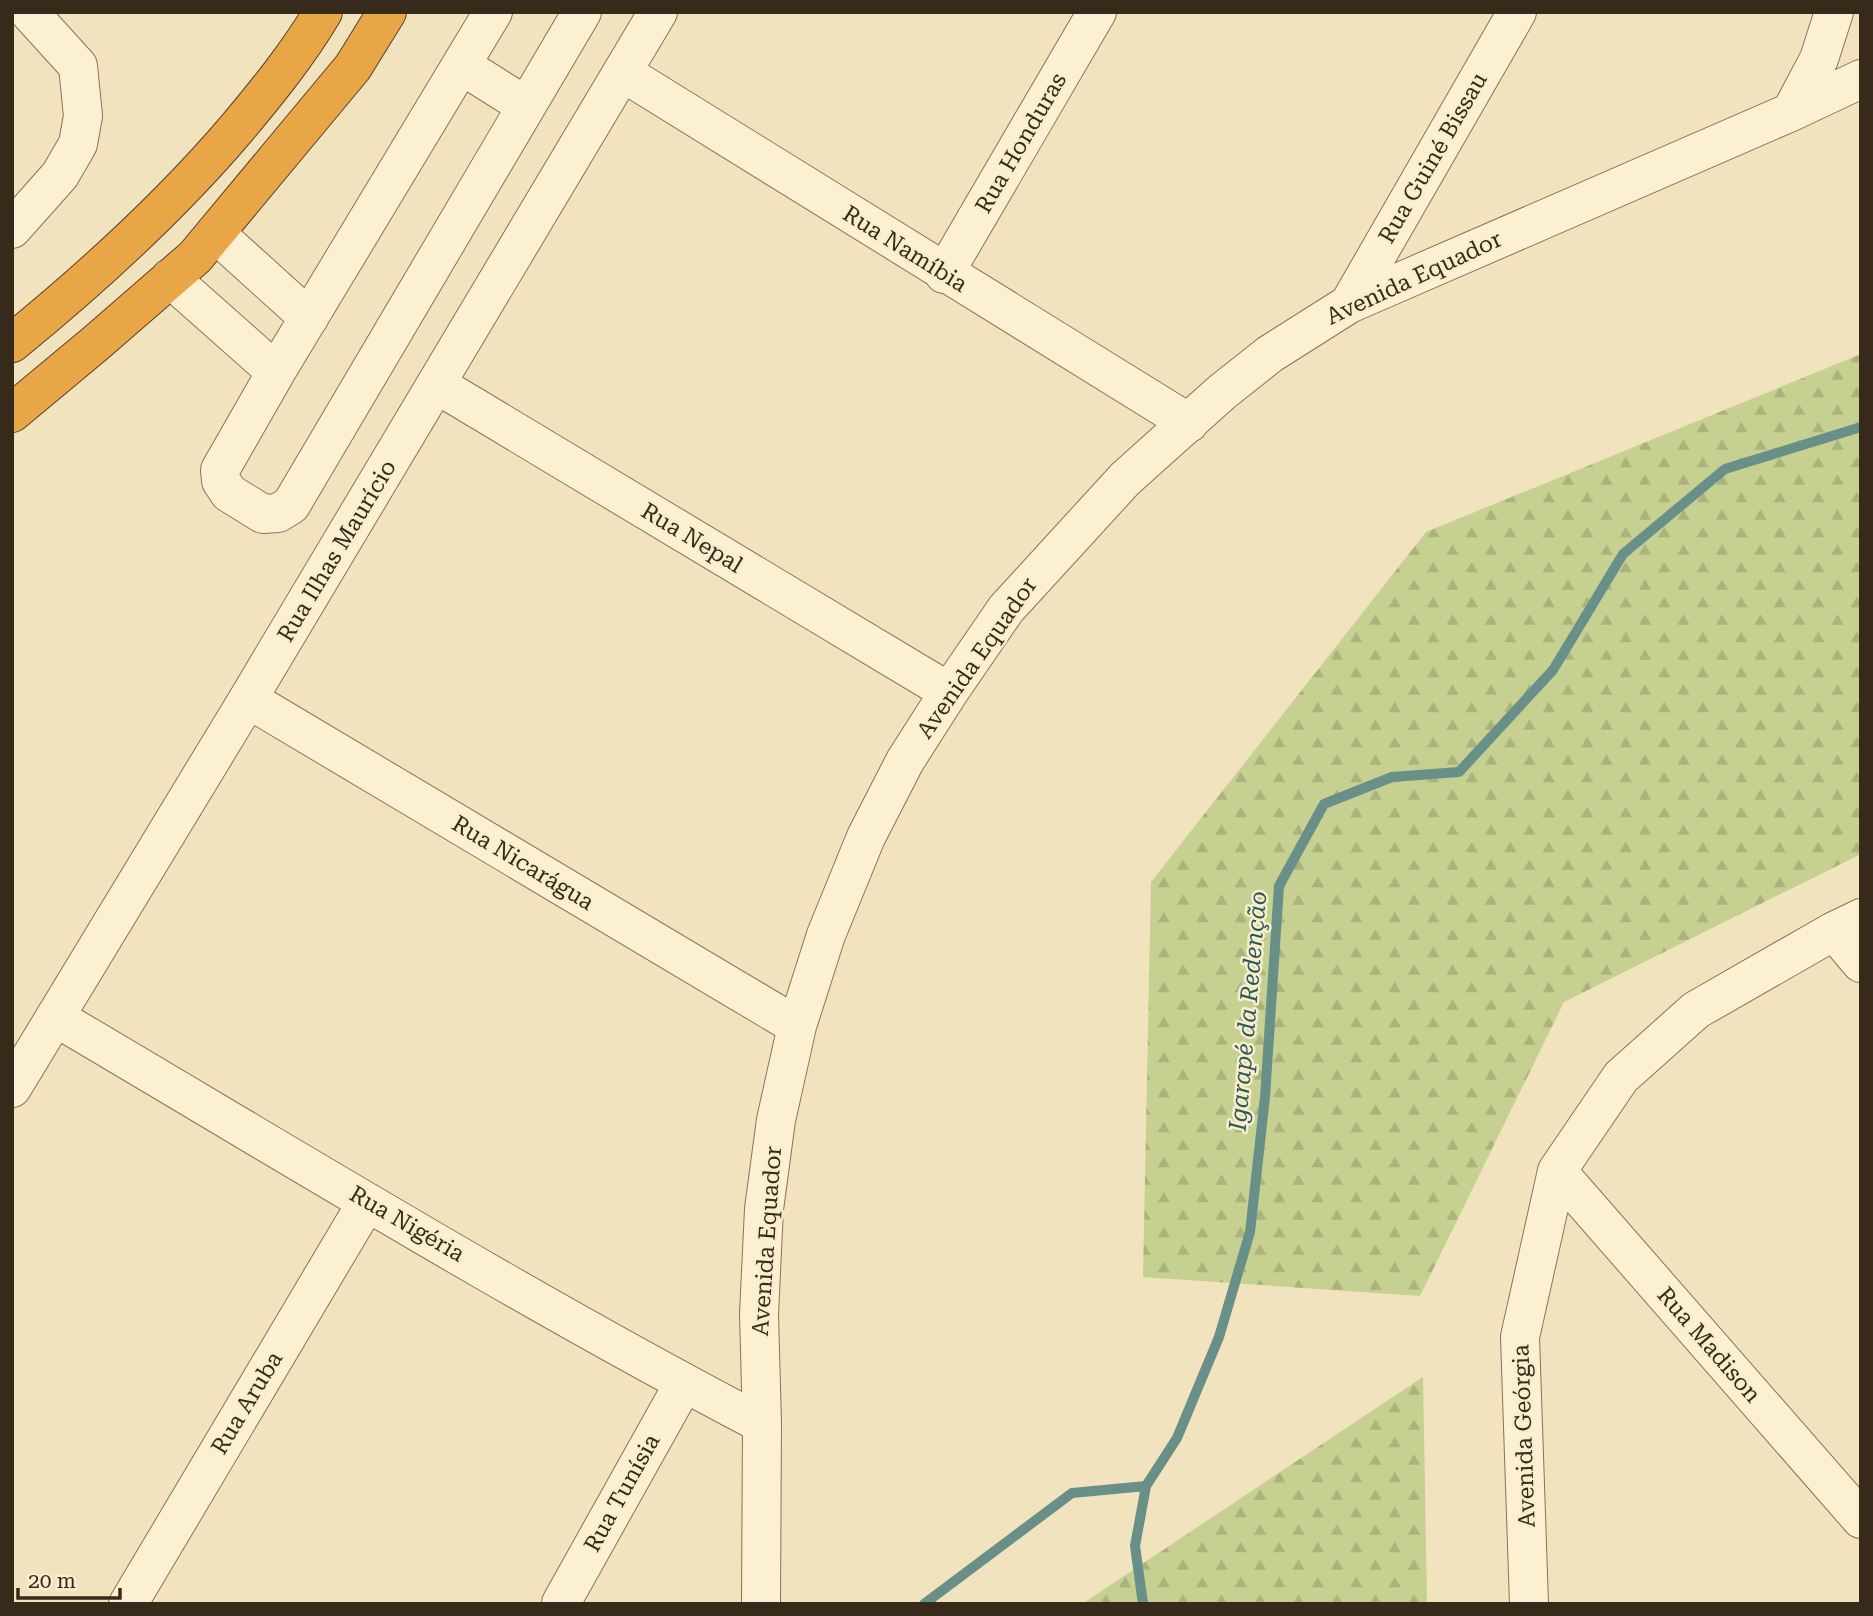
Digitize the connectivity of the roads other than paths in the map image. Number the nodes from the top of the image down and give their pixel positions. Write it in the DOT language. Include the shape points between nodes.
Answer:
graph roads {
  1 [pos="29,12"];
  2 [pos="323,12"];
  3 [pos="387,12"];
  4 [pos="493,12"];
  5 [pos="582,12"];
  6 [pos="658,12"];
  7 [pos="1097,12"];
  8 [pos="1517,12"];
  9 [pos="1834,12"];
  10 [pos="461,65"];
  11 [pos="622,72"];
  12 [pos="1861,79"];
  13 [pos="526,106"];
  14 [pos="1791,112"];
  15 [pos="12,229"];
  16 [pos="215,233"];
  17 [pos="944,274"];
  18 [pos="170,278"];
  19 [pos="1349,304"];
  20 [pos="309,318"];
  21 [pos="12,344"];
  22 [pos="276,372"];
  23 [pos="436,384"];
  24 [pos="12,413"];
  25 [pos="1189,423"];
  26 [pos="948,692"];
  27 [pos="248,699"];
  28 [pos="1847,925"];
  29 [pos="1861,963"];
  30 [pos="55,1017"];
  31 [pos="797,1026"];
  32 [pos="12,1088"];
  33 [pos="1557,1171"];
  34 [pos="367,1202"];
  35 [pos="684,1383"];
  36 [pos="762,1423"];
  37 [pos="1861,1519"];
  38 [pos="561,1603"];
  39 [pos="128,1604"];
  40 [pos="761,1604"];
  41 [pos="1529,1604"];
  1 -- 15 [label="street" via="78,66 83,116 78,144 60,175"];
  2 -- 21 [label="highway" via="264,96 156,217"];
  3 -- 16 [label="highway" via="354,67"];
  4 -- 10 [label="street"];
  5 -- 13 [label="street"];
  6 -- 11 [label="street, Rua Ilhas Maurício"];
  7 -- 17 [label="street, Rua Honduras"];
  8 -- 19 [label="street, Rua Guiné Bissau"];
  9 -- 14 [label="street" via="1819,58"];
  10 -- 13 [label="street"];
  10 -- 20 [label="street"];
  11 -- 17 [label="street, Rua Namíbia"];
  11 -- 23 [label="street, Rua Ilhas Maurício"];
  12 -- 14 [label="street, Avenida Equador"];
  13 -- 22 [label="street" via="291,505 278,513 263,514 229,493 220,470"];
  14 -- 19 [label="street, Avenida Equador"];
  16 -- 18 [label="highway"];
  16 -- 20 [label="street"];
  17 -- 25 [label="street, Rua Namíbia"];
  18 -- 22 [label="street"];
  18 -- 24 [label="highway"];
  19 -- 25 [label="street, Avenida Equador" via="1270,354"];
  20 -- 22 [label="street"];
  23 -- 26 [label="street, Rua Nepal"];
  23 -- 27 [label="street, Rua Ilhas Maurício"];
  25 -- 26 [label="street, Avenida Equador" via="1125,479 1063,543 1006,609"];
  26 -- 31 [label="street, Avenida Equador" via="866,837"];
  27 -- 30 [label="street, Rua Ilhas Maurício"];
  27 -- 31 [label="street, Rua Nicarágua"];
  28 -- 29 [label="street"];
  28 -- 33 [label="street, Avenida Geórgia" via="1696,1010 1621,1077"];
  30 -- 32 [label="street, Rua Ilhas Maurício"];
  30 -- 34 [label="street, Rua Nigéria"];
  31 -- 36 [label="street, Avenida Equador" via="776,1120 764,1209"];
  33 -- 37 [label="street, Rua Madison"];
  33 -- 41 [label="street, Avenida Geórgia" via="1520,1337"];
  34 -- 35 [label="street, Rua Nigéria"];
  34 -- 39 [label="street, Rua Aruba"];
  35 -- 36 [label="street, Rua Nigéria"];
  35 -- 38 [label="street, Rua Tunísia"];
  36 -- 40 [label="street, Avenida Equador"];
}
